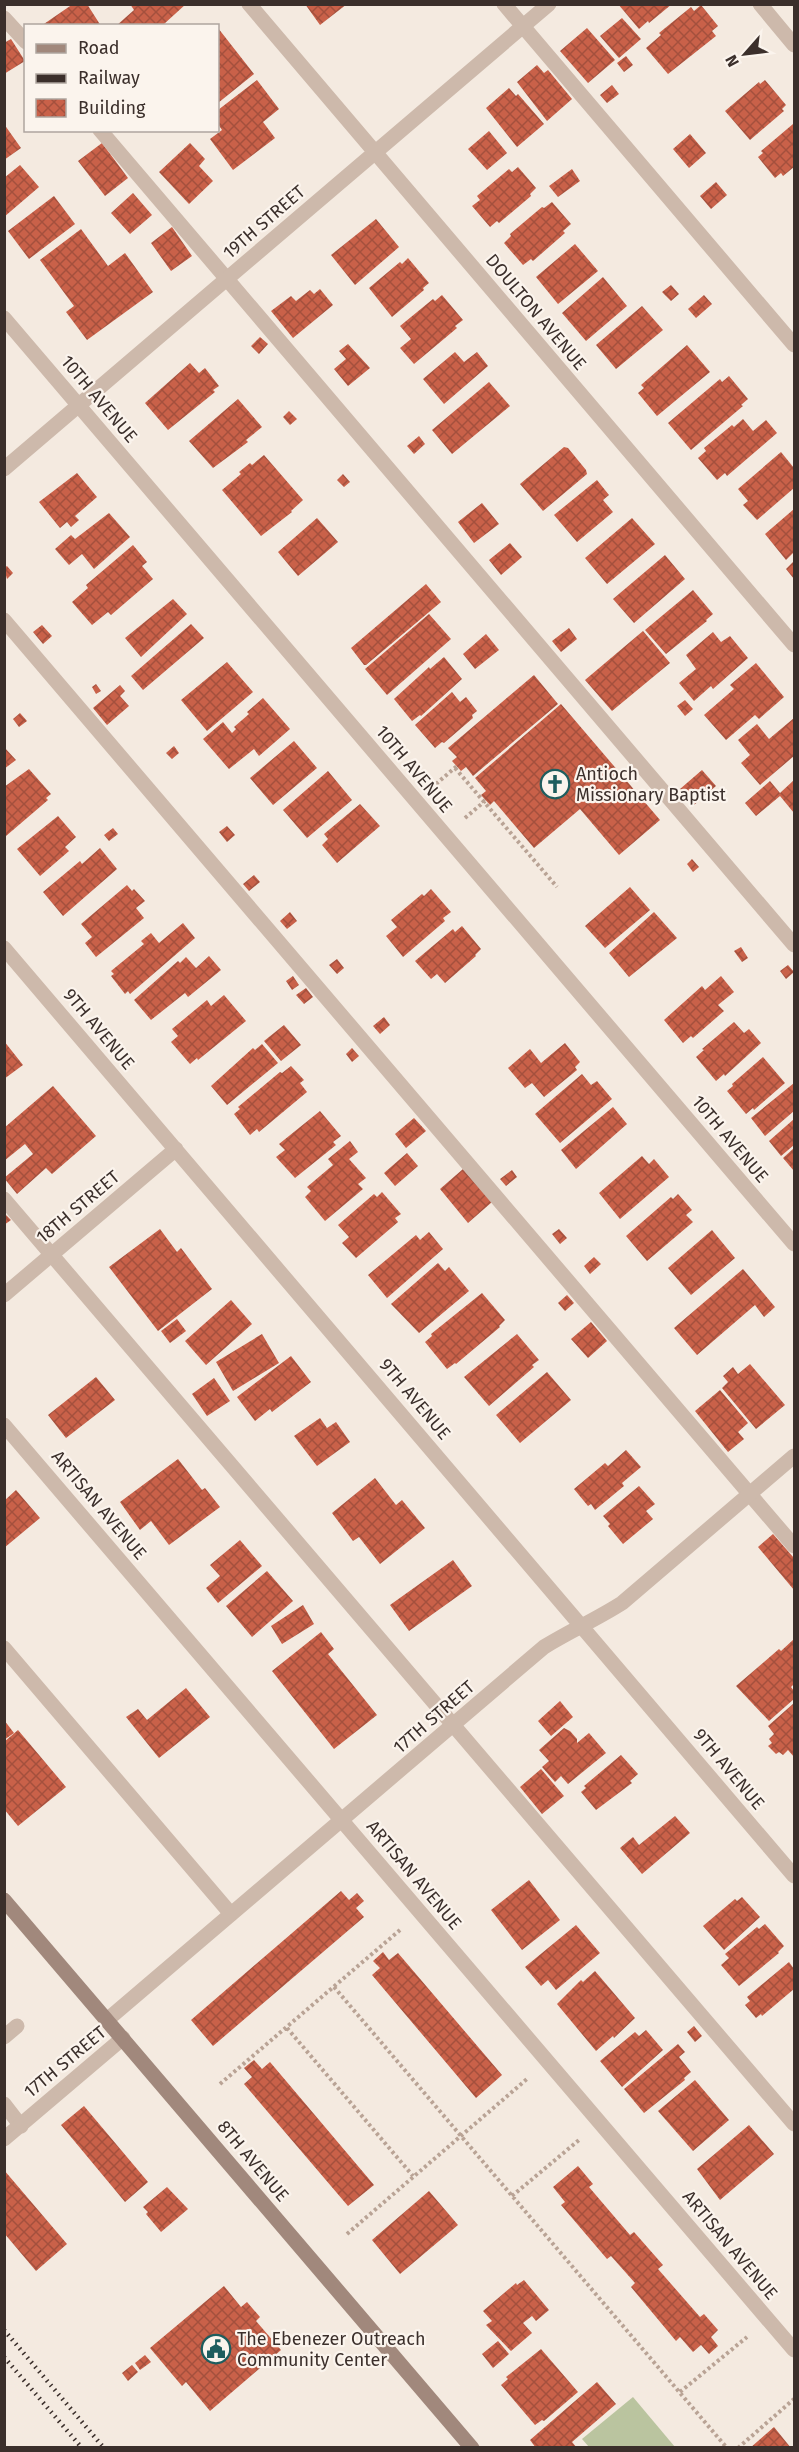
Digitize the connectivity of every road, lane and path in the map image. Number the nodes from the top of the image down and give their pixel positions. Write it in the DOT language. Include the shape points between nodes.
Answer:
graph roads {
  1 [pos="249,4"];
  2 [pos="504,4"];
  3 [pos="549,4"];
  4 [pos="760,4"];
  5 [pos="4,18"];
  6 [pos="523,27"];
  7 [pos="24,40"];
  8 [pos="795,45"];
  9 [pos="102,132"];
  10 [pos="375,153"];
  11 [pos="227,279"];
  12 [pos="4,318"];
  13 [pos="795,345"];
  14 [pos="80,406"];
  15 [pos="4,469"];
  16 [pos="4,620"];
  17 [pos="795,645"];
  18 [pos="436,784"];
  19 [pos="485,801"];
  20 [pos="465,818"];
  21 [pos="557,887"];
  22 [pos="795,945"];
  23 [pos="4,948"];
  24 [pos="176,1149"];
  25 [pos="4,1199"];
  26 [pos="795,1245"];
  27 [pos="52,1254"];
  28 [pos="4,1294"];
  29 [pos="4,1425"];
  30 [pos="795,1456"];
  31 [pos="750,1494"];
  32 [pos="795,1546"];
  33 [pos="581,1626"];
  34 [pos="4,1648"];
  35 [pos="453,1726"];
  36 [pos="343,1821"];
  37 [pos="795,1876"];
  38 [pos="4,1900"];
  39 [pos="231,1914"];
  40 [pos="400,1930"];
  41 [pos="334,1987"];
  42 [pos="107,2020"];
  43 [pos="17,2026"];
  44 [pos="287,2028"];
  45 [pos="4,2037"];
  46 [pos="123,2038"];
  47 [pos="527,2079"];
  48 [pos="220,2085"];
  49 [pos="4,2104"];
  50 [pos="795,2124"];
  51 [pos="21,2126"];
  52 [pos="462,2136"];
  53 [pos="4,2139"];
  54 [pos="579,2140"];
  55 [pos="413,2176"];
  56 [pos="512,2196"];
  57 [pos="347,2234"];
  58 [pos="747,2337"];
  59 [pos="795,2350"];
  60 [pos="680,2392"];
  61 [pos="795,2399"];
  62 [pos="472,2448"];
  63 [pos="727,2448"];
  64 [pos="738,2448"];
  1 -- 10 [label="street, DOULTON AVENUE"];
  2 -- 6 [label="street"];
  3 -- 6 [label="street, 19TH STREET"];
  4 -- 8 [label="street"];
  5 -- 7 [label="street"];
  6 -- 10 [label="street, 19TH STREET"];
  6 -- 13 [label="street"];
  9 -- 11 [label="street"];
  10 -- 11 [label="street, 19TH STREET"];
  10 -- 17 [label="street, DOULTON AVENUE"];
  11 -- 14 [label="street, 19TH STREET"];
  11 -- 22 [label="street"];
  12 -- 14 [label="street, 10TH AVENUE"];
  14 -- 15 [label="street, 19TH STREET"];
  14 -- 26 [label="street, 10TH AVENUE"];
  16 -- 31 [label="street"];
  18 -- 19 [label="path" via="456,767"];
  19 -- 20 [label="path"];
  19 -- 21 [label="path"];
  23 -- 24 [label="street, 9TH AVENUE"];
  24 -- 27 [label="street, 18TH STREET"];
  24 -- 33 [label="street, 9TH AVENUE"];
  25 -- 27 [label="street"];
  27 -- 28 [label="street, 18TH STREET"];
  27 -- 35 [label="street"];
  29 -- 36 [label="street, ARTISAN AVENUE"];
  30 -- 31 [label="street, 17TH STREET"];
  31 -- 32 [label="street"];
  31 -- 33 [label="street, 17TH STREET" via="622,1603"];
  33 -- 35 [label="street, 17TH STREET" via="544,1647"];
  33 -- 37 [label="street, 9TH AVENUE"];
  34 -- 39 [label="street"];
  35 -- 36 [label="street, 17TH STREET"];
  35 -- 50 [label="street"];
  36 -- 39 [label="street, 17TH STREET"];
  36 -- 59 [label="street, ARTISAN AVENUE"];
  38 -- 42 [label="main road, 8TH AVENUE"];
  39 -- 42 [label="street, 17TH STREET"];
  40 -- 41 [label="path"];
  41 -- 44 [label="path"];
  41 -- 52 [label="path"];
  42 -- 46 [label="main road, 8TH AVENUE"];
  43 -- 45 [label="street"];
  44 -- 48 [label="path"];
  44 -- 55 [label="path"];
  46 -- 51 [label="street, 17TH STREET"];
  46 -- 62 [label="main road, 8TH AVENUE"];
  47 -- 52 [label="path"];
  49 -- 51 [label="street"];
  51 -- 53 [label="street, 17TH STREET"];
  52 -- 55 [label="path"];
  52 -- 56 [label="path"];
  54 -- 56 [label="path"];
  55 -- 57 [label="path"];
  56 -- 60 [label="path"];
  58 -- 60 [label="path"];
  60 -- 63 [label="path"];
  61 -- 64 [label="path"];
}
